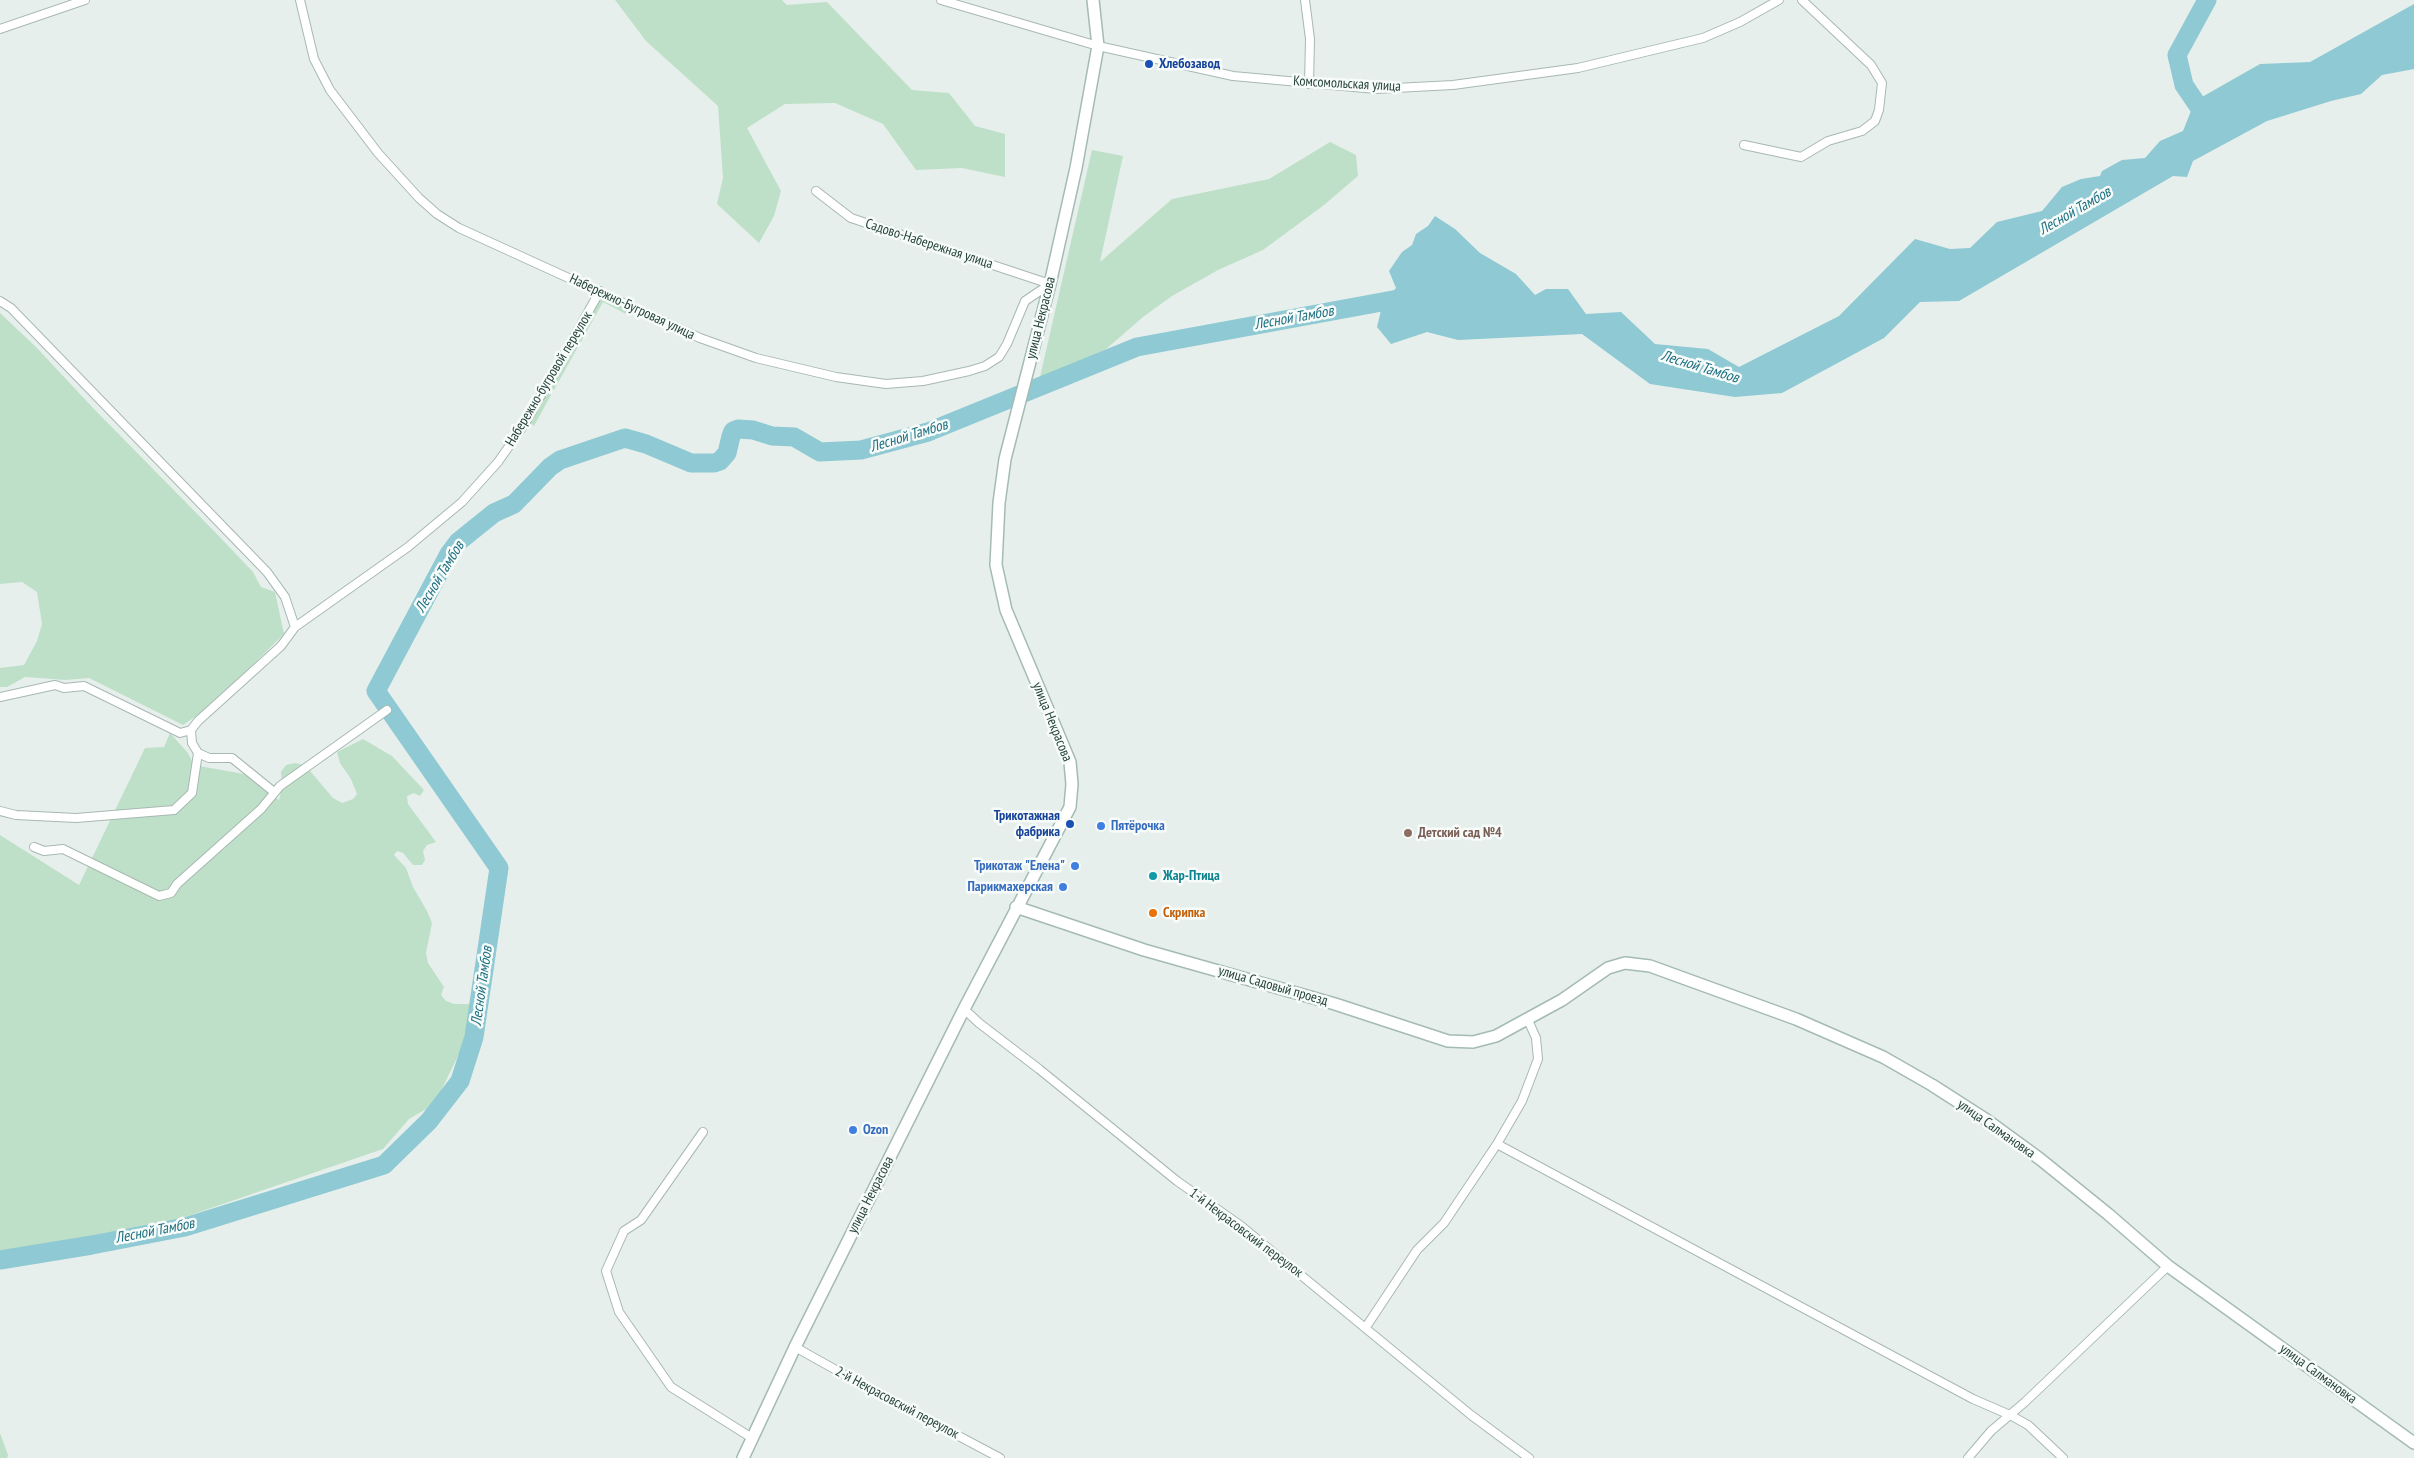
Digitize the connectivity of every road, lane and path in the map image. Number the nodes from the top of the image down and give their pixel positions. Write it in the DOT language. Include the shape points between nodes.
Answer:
graph roads {
  1 [pos="85,0"];
  2 [pos="300,0"];
  3 [pos="941,0"];
  4 [pos="1093,0"];
  5 [pos="1305,0"];
  6 [pos="1779,0"];
  7 [pos="1802,0"];
  8 [pos="0,29"];
  9 [pos="1098,46"];
  10 [pos="1309,84"];
  11 [pos="1744,145"];
  12 [pos="816,191"];
  13 [pos="1050,284"];
  14 [pos="600,291"];
  15 [pos="0,301"];
  16 [pos="295,627"];
  17 [pos="0,697"];
  18 [pos="387,710"];
  19 [pos="191,730"];
  20 [pos="198,753"];
  21 [pos="274,792"];
  22 [pos="0,811"];
  23 [pos="34,847"];
  24 [pos="1016,908"];
  25 [pos="964,1008"];
  26 [pos="1528,1020"];
  27 [pos="703,1132"];
  28 [pos="1497,1144"];
  29 [pos="2168,1266"];
  30 [pos="1366,1327"];
  31 [pos="795,1347"];
  32 [pos="2010,1415"];
  33 [pos="752,1438"];
  34 [pos="2414,1443"];
  35 [pos="742,1458"];
  36 [pos="1000,1458"];
  37 [pos="1529,1458"];
  38 [pos="1968,1458"];
  39 [pos="2064,1458"];
  1 -- 8 [label="street"];
  2 -- 14 [label="street, Набережно-Бугровая улица" via="308,40 320,73 344,110 419,198 459,228"];
  3 -- 9 [label="street, Комсомольская улица"];
  4 -- 9 [label="street, улица Некрасова"];
  5 -- 10 [label="street" via="1310,39"];
  6 -- 10 [label="street, Комсомольская улица" via="1703,38 1578,68 1453,85 1376,88"];
  7 -- 11 [label="street" via="1871,65 1882,83 1875,121 1862,131 1828,141 1801,157"];
  9 -- 10 [label="street, Комсомольская улица" via="1233,76"];
  9 -- 13 [label="street, улица Некрасова" via="1076,168"];
  12 -- 13 [label="street, Садово-Набережная улица" via="850,218"];
  13 -- 14 [label="street, Набережно-Бугровая улица" via="1025,301 999,357 985,366 923,381 886,384 836,377 756,358 700,338"];
  13 -- 24 [label="street, улица Некрасова" via="1005,459 996,565 1006,610 1070,762 1072,784 1070,807"];
  14 -- 16 [label="street, Набережно-бугровой переулок" via="524,425 498,462 462,502 408,547"];
  15 -- 16 [label="street" via="12,308 267,572 285,597"];
  16 -- 19 [label="street, Набережно-бугровой переулок" via="281,646"];
  17 -- 19 [label="street" via="55,684 64,688 84,686 180,733"];
  18 -- 21 [label="street"];
  19 -- 20 [label="street" via="192,743"];
  20 -- 21 [label="street" via="208,758 232,758"];
  20 -- 22 [label="street" via="192,793 174,810 76,818 16,815"];
  21 -- 23 [label="street" via="261,809 171,893 159,896 63,849"];
  24 -- 25 [label="street, улица Некрасова"];
  24 -- 26 [label="street, улица Садовый проезд" via="1448,1041 1485,1040"];
  25 -- 30 [label="street, 1-й Некрасовский переулок" via="1177,1181 1240,1225"];
  25 -- 31 [label="street, улица Некрасова"];
  26 -- 28 [label="street" via="1536,1038 1536,1068 1526,1094"];
  26 -- 29 [label="street, улица Салмановка" via="1608,968 1634,963 1796,1019 1883,1057 1980,1116 2040,1159"];
  27 -- 33 [label="street" via="641,1220 624,1231 606,1271 619,1312 671,1387"];
  28 -- 30 [label="street" via="1444,1223 1417,1250"];
  28 -- 32 [label="street" via="1973,1399"];
  29 -- 32 [label="street"];
  29 -- 34 [label="street, улица Салмановка"];
  30 -- 37 [label="street, 1-й Некрасовский переулок" via="1471,1415"];
  31 -- 33 [label="street, улица Некрасова"];
  31 -- 36 [label="street, 2-й Некрасовский переулок"];
  32 -- 38 [label="street"];
  32 -- 39 [label="street" via="2028,1425"];
  33 -- 35 [label="street, улица Некрасова"];
}
